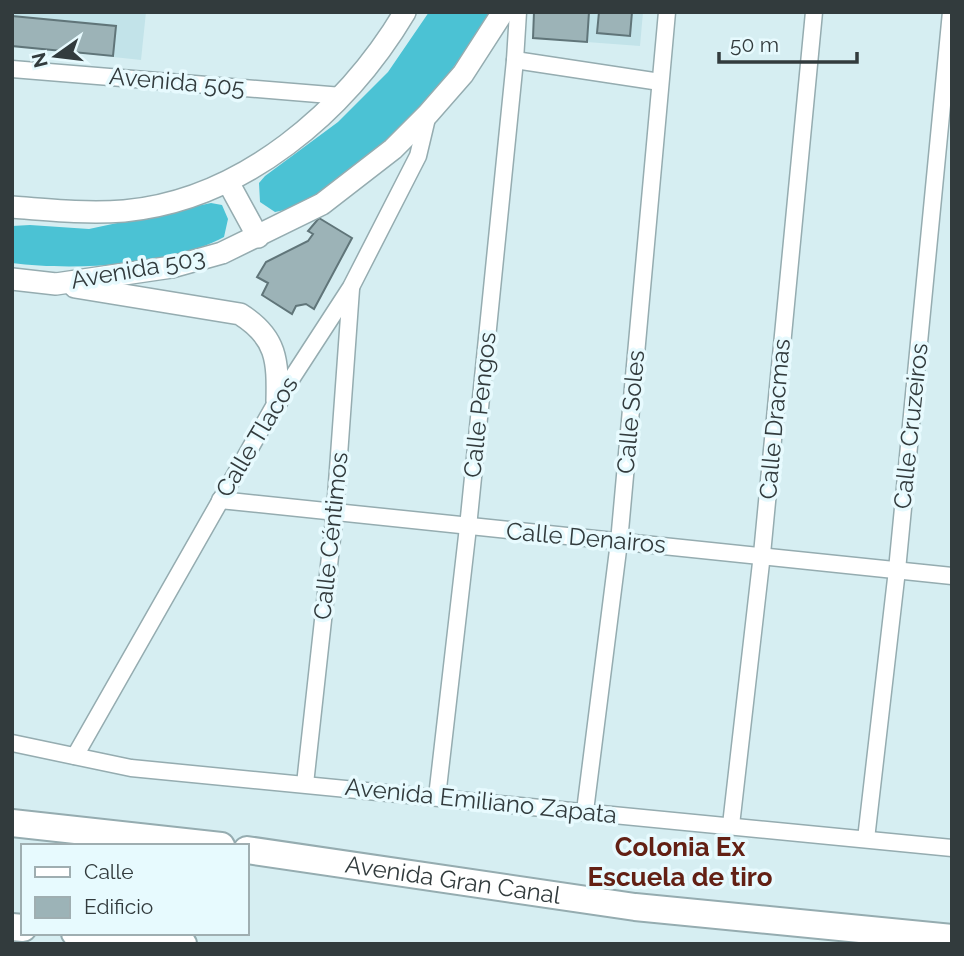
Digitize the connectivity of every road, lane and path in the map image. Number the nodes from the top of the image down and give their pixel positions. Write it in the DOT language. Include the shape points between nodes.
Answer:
graph roads {
  1 [pos="405,12"];
  2 [pos="503,12"];
  3 [pos="518,12"];
  4 [pos="667,12"];
  5 [pos="814,12"];
  6 [pos="951,12"];
  7 [pos="515,60"];
  8 [pos="12,69"];
  9 [pos="660,82"];
  10 [pos="342,96"];
  11 [pos="428,114"];
  12 [pos="228,182"];
  13 [pos="12,207"];
  14 [pos="258,237"];
  15 [pos="12,279"];
  16 [pos="56,284"];
  17 [pos="351,287"];
  18 [pos="277,401"];
  19 [pos="219,500"];
  20 [pos="335,511"];
  21 [pos="468,527"];
  22 [pos="620,542"];
  23 [pos="762,554"];
  24 [pos="897,570"];
  25 [pos="952,576"];
  26 [pos="12,743"];
  27 [pos="75,756"];
  28 [pos="305,784"];
  29 [pos="437,797"];
  30 [pos="585,811"];
  31 [pos="12,823"];
  32 [pos="732,825"];
  33 [pos="866,839"];
  34 [pos="202,844"];
  35 [pos="952,848"];
  36 [pos="248,850"];
  37 [pos="95,935"];
  38 [pos="952,938"];
  39 [pos="183,944"];
  1 -- 10 [label="street" via="384,48"];
  2 -- 11 [label="street, Avenida 503" via="463,74"];
  3 -- 7 [label="street, Calle Pengos"];
  4 -- 9 [label="street, Calle Soles"];
  5 -- 23 [label="street, Calle Dracmas"];
  6 -- 24 [label="street, Calle Cruzeiros"];
  7 -- 9 [label="street"];
  7 -- 21 [label="street, Calle Pengos"];
  8 -- 10 [label="street, Avenida 505"];
  9 -- 22 [label="street, Calle Soles"];
  10 -- 12 [label="street" via="291,143"];
  11 -- 14 [label="street, Avenida 503" via="350,184"];
  11 -- 17 [label="street, Calle Tlacos" via="418,156"];
  12 -- 13 [label="street" via="194,196 125,211"];
  12 -- 14 [label="street"];
  14 -- 16 [label="street, Avenida 503" via="172,267"];
  15 -- 16 [label="street, Avenida 503"];
  16 -- 18 [label="street" via="240,314 260,329 275,351"];
  17 -- 18 [label="street, Calle Tlacos"];
  17 -- 20 [label="street, Calle Céntimos"];
  18 -- 19 [label="street, Calle Tlacos"];
  19 -- 20 [label="street, Calle Denairos"];
  19 -- 27 [label="street, Calle Tlacos"];
  20 -- 21 [label="street, Calle Denairos"];
  20 -- 28 [label="street, Calle Céntimos"];
  21 -- 22 [label="street, Calle Denairos"];
  21 -- 29 [label="street, Calle Pengos"];
  22 -- 23 [label="street, Calle Denairos"];
  22 -- 30 [label="street, Calle Soles"];
  23 -- 24 [label="street, Calle Denairos"];
  23 -- 32 [label="street, Calle Dracmas"];
  24 -- 25 [label="street, Calle Denairos"];
  24 -- 33 [label="street, Calle Cruzeiros"];
  26 -- 27 [label="street, Avenida Emiliano Zapata"];
  27 -- 28 [label="street, Avenida Emiliano Zapata" via="131,768"];
  28 -- 29 [label="street, Avenida Emiliano Zapata"];
  29 -- 30 [label="street, Avenida Emiliano Zapata"];
  30 -- 32 [label="street, Avenida Emiliano Zapata"];
  31 -- 34 [label="main road"];
  32 -- 33 [label="street, Avenida Emiliano Zapata"];
  33 -- 35 [label="street, Avenida Emiliano Zapata"];
  36 -- 38 [label="main road, Avenida Gran Canal" via="635,907"];
  37 -- 39 [label="main road"];
}
